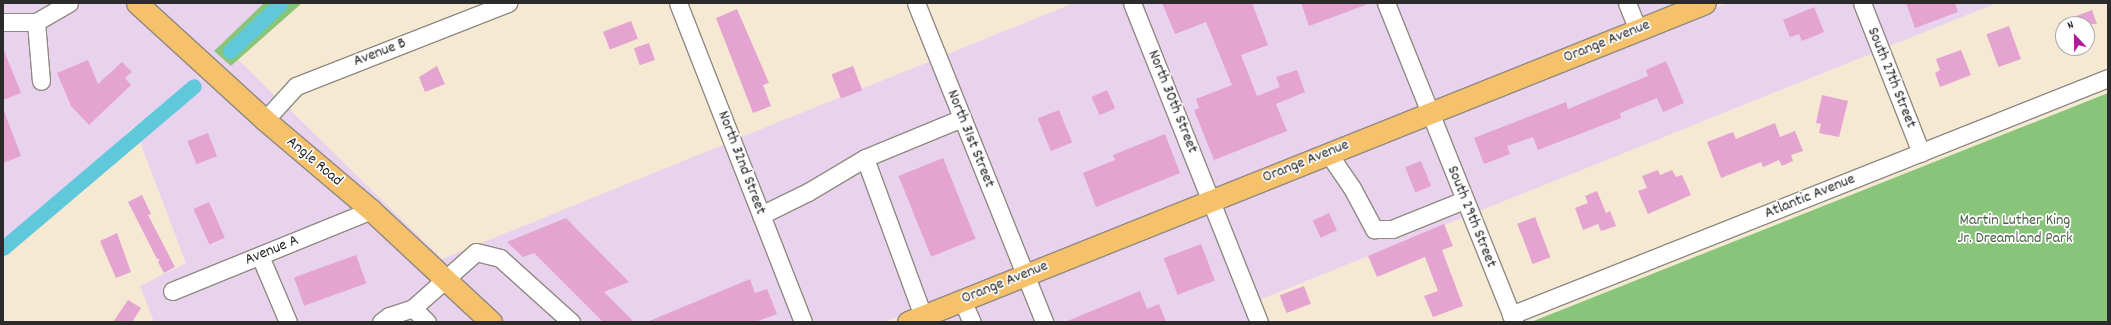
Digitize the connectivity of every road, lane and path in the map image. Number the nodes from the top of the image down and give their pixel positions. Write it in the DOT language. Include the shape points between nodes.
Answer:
graph roads {
  1 [pos="69,3"];
  2 [pos="137,3"];
  3 [pos="508,3"];
  4 [pos="678,3"];
  5 [pos="916,3"];
  6 [pos="1132,3"];
  7 [pos="1386,3"];
  8 [pos="1627,3"];
  9 [pos="1705,3"];
  10 [pos="1862,3"];
  11 [pos="3,22"];
  12 [pos="36,22"];
  13 [pos="1638,30"];
  14 [pos="2108,78"];
  15 [pos="41,81"];
  16 [pos="1429,112"];
  17 [pos="962,118"];
  18 [pos="265,120"];
  19 [pos="1921,153"];
  20 [pos="1328,154"];
  21 [pos="865,158"];
  22 [pos="1464,200"];
  23 [pos="1211,201"];
  24 [pos="371,210"];
  25 [pos="761,215"];
  26 [pos="260,256"];
  27 [pos="1025,275"];
  28 [pos="445,279"];
  29 [pos="172,291"];
  30 [pos="962,300"];
  31 [pos="413,308"];
  32 [pos="916,319"];
  33 [pos="1513,319"];
  34 [pos="288,322"];
  35 [pos="381,322"];
  36 [pos="427,322"];
  37 [pos="491,322"];
  38 [pos="571,322"];
  39 [pos="803,322"];
  40 [pos="972,322"];
  41 [pos="1044,322"];
  42 [pos="1260,322"];
  1 -- 12 [label="street"];
  2 -- 18 [label="main road, Angle Road"];
  3 -- 18 [label="street, Avenue B" via="296,86"];
  4 -- 25 [label="street, North 32nd Street"];
  5 -- 17 [label="street, North 31st Street"];
  6 -- 23 [label="street, North 30th Street"];
  7 -- 16 [label="street, South 29th Street"];
  8 -- 13 [label="street"];
  9 -- 13 [label="main road, Orange Avenue"];
  10 -- 19 [label="street, South 27th Street"];
  11 -- 12 [label="street"];
  12 -- 15 [label="street"];
  13 -- 16 [label="main road, Orange Avenue"];
  14 -- 19 [label="street, Atlantic Avenue"];
  16 -- 20 [label="main road, Orange Avenue"];
  16 -- 22 [label="street, South 29th Street"];
  17 -- 21 [label="street"];
  17 -- 27 [label="street, North 31st Street"];
  18 -- 24 [label="main road, Angle Road"];
  19 -- 33 [label="street, Atlantic Avenue"];
  20 -- 22 [label="street" via="1352,188 1374,229 1392,229"];
  20 -- 23 [label="main road, Orange Avenue"];
  21 -- 25 [label="street" via="808,192"];
  21 -- 32 [label="street"];
  22 -- 33 [label="street, South 29th Street"];
  23 -- 27 [label="main road, Orange Avenue"];
  23 -- 42 [label="street, North 30th Street"];
  24 -- 26 [label="street, Avenue A"];
  24 -- 28 [label="main road, Angle Road"];
  25 -- 39 [label="street, North 32nd Street"];
  26 -- 29 [label="street, Avenue A"];
  26 -- 34 [label="street"];
  27 -- 30 [label="main road, Orange Avenue"];
  27 -- 41 [label="street, North 31st Street"];
  28 -- 31 [label="street"];
  28 -- 37 [label="main road, Angle Road"];
  28 -- 38 [label="street" via="476,252 500,258"];
  30 -- 32 [label="main road, Orange Avenue"];
  30 -- 40 [label="street"];
  31 -- 35 [label="street" via="389,316"];
  31 -- 36 [label="street"];
}
